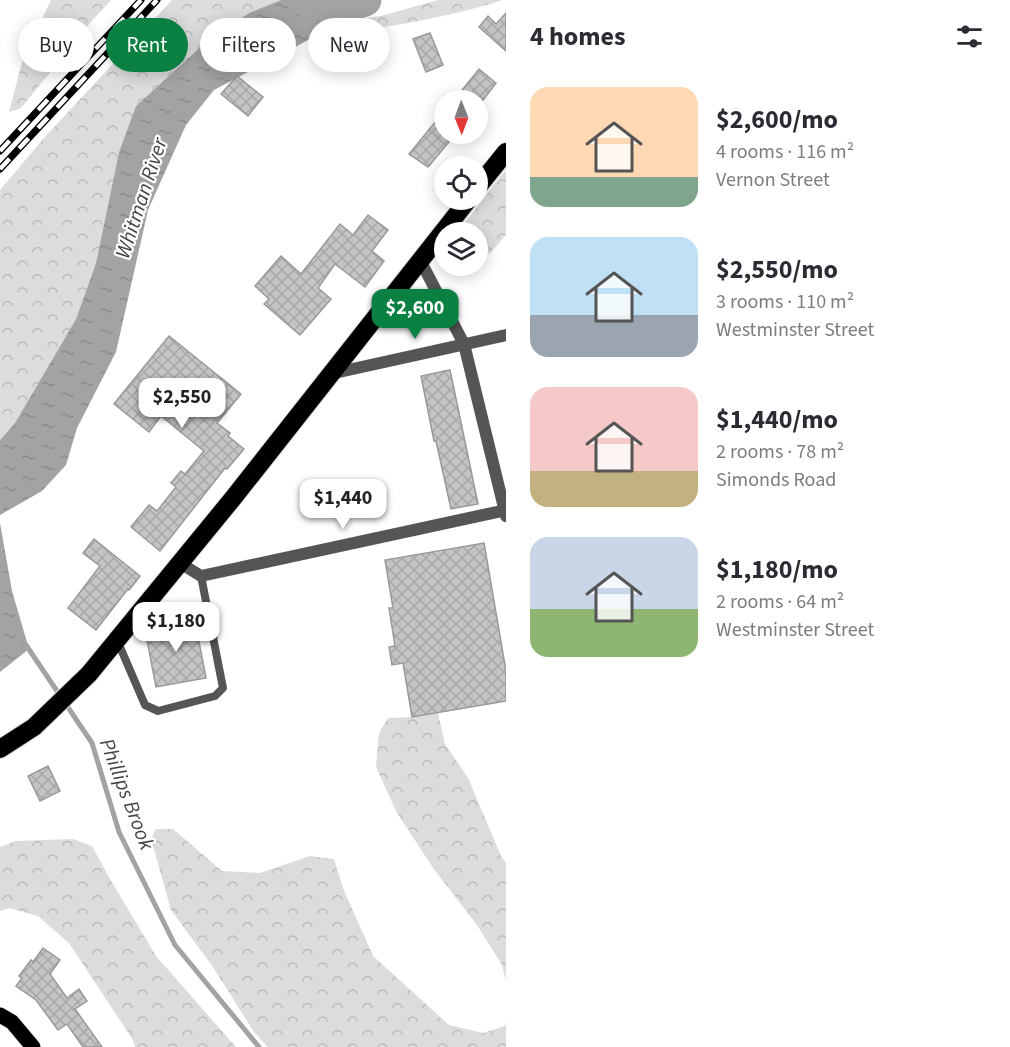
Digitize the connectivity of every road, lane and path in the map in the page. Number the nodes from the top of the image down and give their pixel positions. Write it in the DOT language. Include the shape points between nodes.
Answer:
graph roads {
  1 [pos="506,152"];
  2 [pos="488,175"];
  3 [pos="460,210"];
  4 [pos="420,260"];
  5 [pos="506,335"];
  6 [pos="464,344"];
  7 [pos="330,374"];
  8 [pos="505,513"];
  9 [pos="180,563"];
  10 [pos="201,576"];
  11 [pos="117,640"];
  12 [pos="0,749"];
  13 [pos="0,1015"];
  14 [pos="33,1047"];
  1 -- 2 [label="highway"];
  3 -- 4 [label="highway"];
  4 -- 6 [label="street"];
  4 -- 7 [label="highway"];
  5 -- 6 [label="street"];
  6 -- 7 [label="street"];
  6 -- 8 [label="street"];
  7 -- 9 [label="highway"];
  8 -- 10 [label="street"];
  9 -- 10 [label="street"];
  9 -- 11 [label="highway"];
  10 -- 11 [label="lane" via="223,688 215,696 158,711 145,705"];
  11 -- 12 [label="highway" via="34,727"];
  13 -- 14 [label="main road" via="12,1022"];
}
